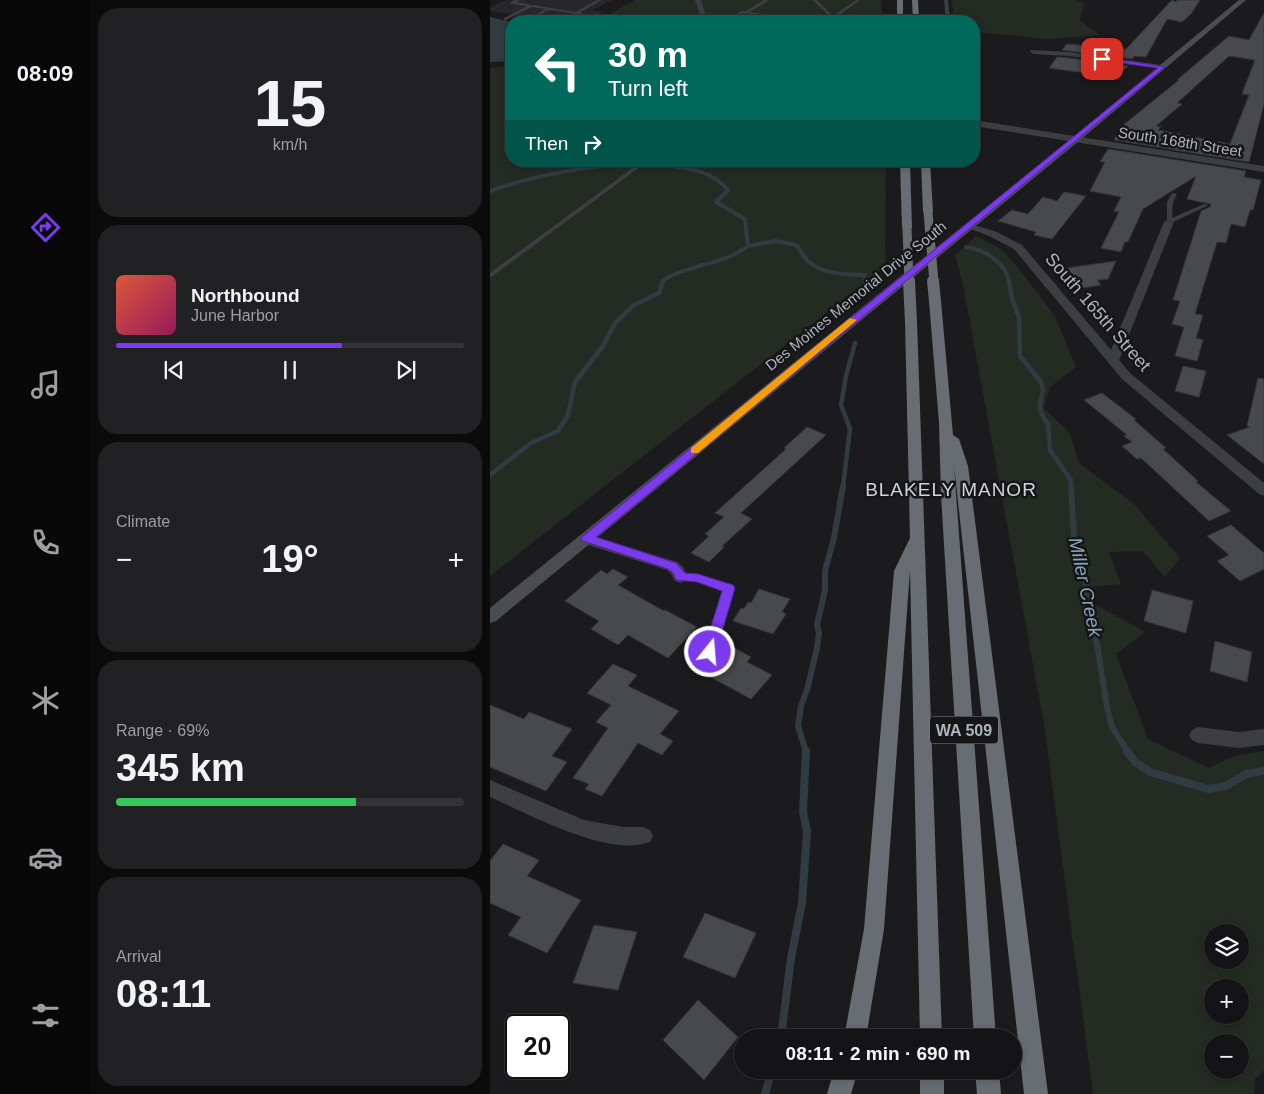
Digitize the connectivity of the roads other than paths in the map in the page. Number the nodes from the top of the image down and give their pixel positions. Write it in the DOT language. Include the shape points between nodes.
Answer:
graph roads {
  1 [pos="518,0"];
  2 [pos="600,0"];
  3 [pos="698,0"];
  4 [pos="767,0"];
  5 [pos="815,0"];
  6 [pos="858,0"];
  7 [pos="900,0"];
  8 [pos="915,0"];
  9 [pos="946,0"];
  10 [pos="1243,0"];
  11 [pos="531,6"];
  12 [pos="549,9"];
  13 [pos="752,9"];
  14 [pos="747,12"];
  15 [pos="576,13"];
  16 [pos="513,15"];
  17 [pos="537,15"];
  18 [pos="580,15"];
  19 [pos="703,15"];
  20 [pos="736,15"];
  21 [pos="766,15"];
  22 [pos="827,15"];
  23 [pos="838,15"];
  24 [pos="900,15"];
  25 [pos="916,15"];
  26 [pos="947,15"];
  27 [pos="1034,52"];
  28 [pos="1162,67"];
  29 [pos="980,124"];
  30 [pos="1076,139"];
  31 [pos="638,167"];
  32 [pos="904,167"];
  33 [pos="925,167"];
  34 [pos="1264,169"];
  35 [pos="1174,194"];
  36 [pos="1206,205"];
  37 [pos="1169,222"];
  38 [pos="968,226"];
  39 [pos="490,276"];
  40 [pos="1112,362"];
  41 [pos="946,423"];
  42 [pos="1264,491"];
  43 [pos="916,536"];
  44 [pos="587,539"];
  45 [pos="680,577"];
  46 [pos="490,617"];
  47 [pos="710,652"];
  48 [pos="1198,735"];
  49 [pos="1264,737"];
  50 [pos="490,788"];
  51 [pos="643,836"];
  52 [pos="857,1029"];
  53 [pos="931,1029"];
  54 [pos="984,1029"];
  55 [pos="843,1079"];
  56 [pos="932,1079"];
  57 [pos="988,1079"];
  58 [pos="839,1094"];
  59 [pos="932,1094"];
  60 [pos="989,1094"];
  61 [pos="1036,1094"];
  1 -- 11 [label="lane" via="512,3"];
  2 -- 15 [label="lane"];
  3 -- 19 [label="street"];
  4 -- 13 [label="lane"];
  5 -- 22 [label="lane"];
  6 -- 23 [label="lane"];
  7 -- 24 [label="highway"];
  8 -- 25 [label="highway"];
  9 -- 26 [label="lane"];
  10 -- 28 [label="main road, Des Moines Memorial Drive South"];
  11 -- 12 [label="lane"];
  11 -- 16 [label="lane"];
  12 -- 15 [label="lane"];
  12 -- 17 [label="lane"];
  13 -- 14 [label="lane"];
  14 -- 20 [label="lane"];
  14 -- 21 [label="lane"];
  15 -- 18 [label="lane"];
  27 -- 28 [label="street"];
  28 -- 30 [label="main road, Des Moines Memorial Drive South"];
  29 -- 30 [label="street, South 168th Street"];
  30 -- 34 [label="street, South 168th Street"];
  30 -- 38 [label="main road, Des Moines Memorial Drive South"];
  31 -- 39 [label="lane"];
  32 -- 43 [label="highway, WA 509, bridge"];
  33 -- 41 [label="highway, WA 509, bridge"];
  35 -- 37 [label="lane" via="1170,202"];
  36 -- 37 [label="lane"];
  37 -- 40 [label="street"];
  38 -- 40 [label="street, South 165th Street" via="1018,247"];
  38 -- 44 [label="main road, Des Moines Memorial Drive South"];
  40 -- 42 [label="street, South 165th Street"];
  41 -- 54 [label="highway, WA 509" via="948,495"];
  41 -- 61 [label="highway" via="961,466"];
  43 -- 52 [label="highway" via="902,571 874,929"];
  43 -- 53 [label="highway, WA 509"];
  44 -- 45 [label="street" via="672,566"];
  44 -- 46 [label="main road, Des Moines Memorial Drive South"];
  45 -- 47 [label="lane" via="698,578 729,588"];
  48 -- 49 [label="street" via="1239,740"];
  50 -- 51 [label="street" via="583,829"];
  55 -- 58 [label="highway"];
  56 -- 59 [label="highway"];
  57 -- 60 [label="highway"];
}
